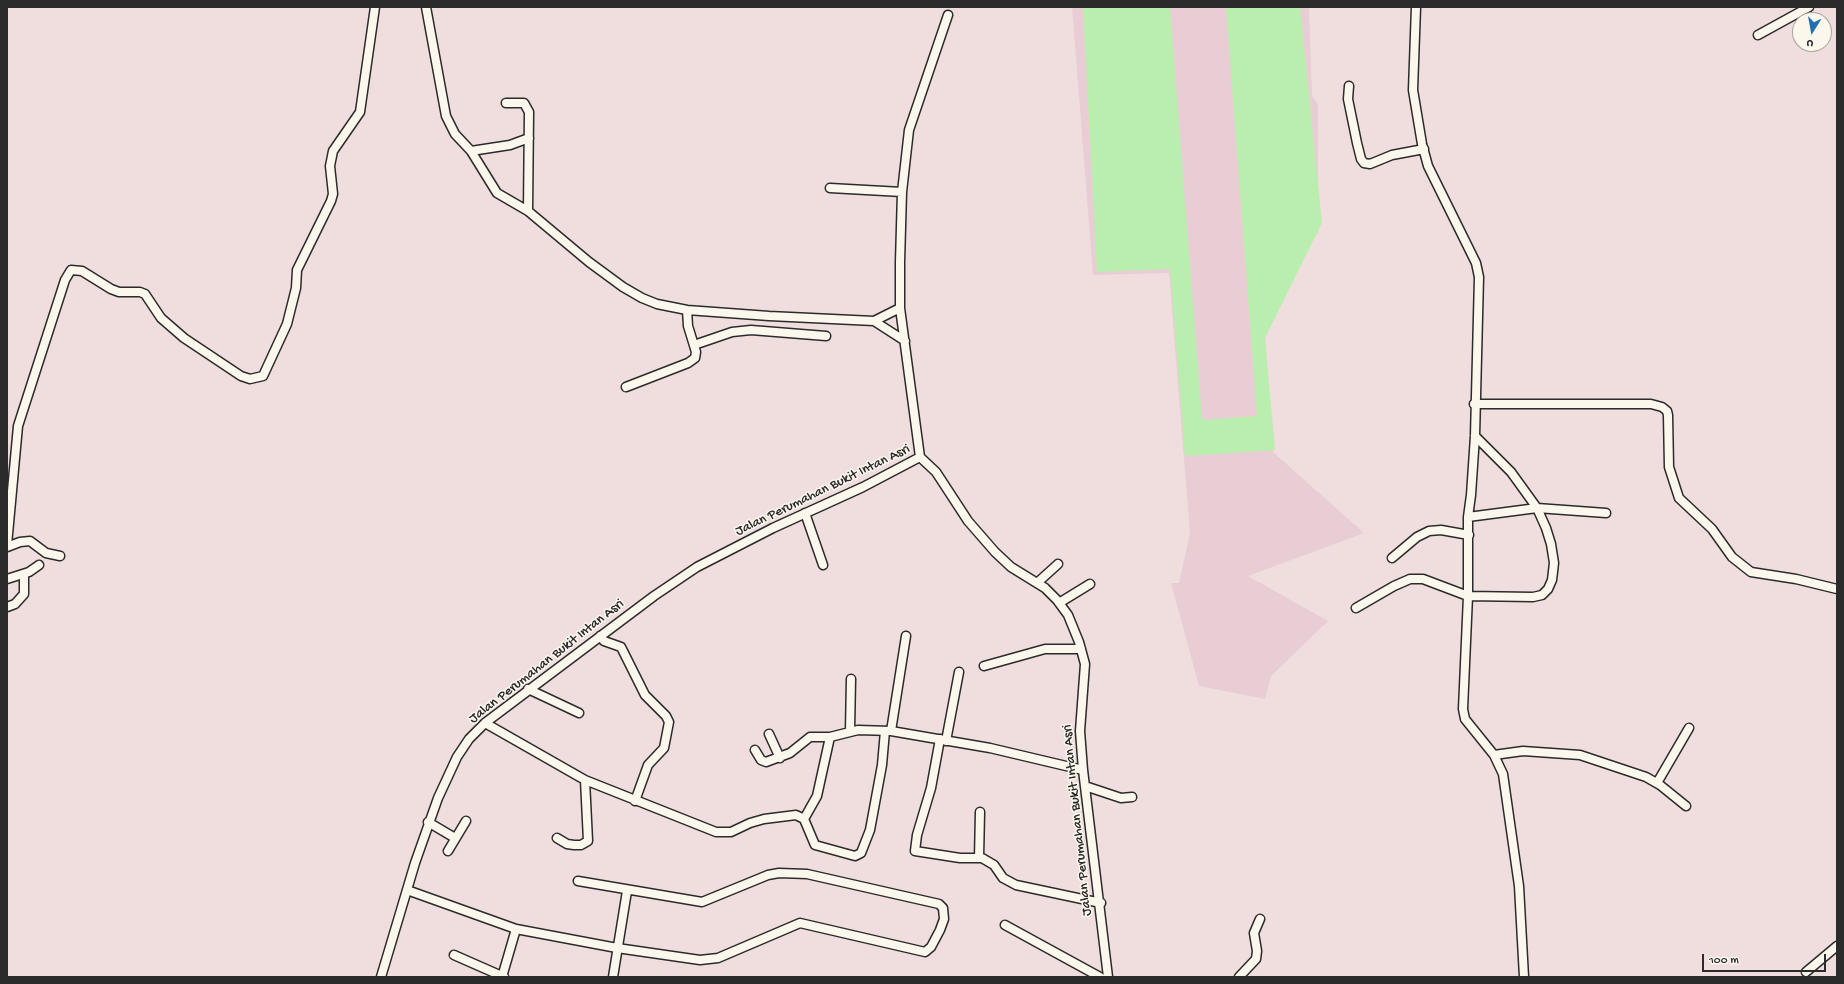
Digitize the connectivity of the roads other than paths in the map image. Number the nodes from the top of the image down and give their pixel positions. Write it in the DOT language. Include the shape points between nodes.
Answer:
graph roads {
  1 [pos="376,7"];
  2 [pos="426,7"];
  3 [pos="1416,7"];
  4 [pos="1809,7"];
  5 [pos="948,15"];
  6 [pos="1758,35"];
  7 [pos="1349,86"];
  8 [pos="506,103"];
  9 [pos="529,138"];
  10 [pos="1424,149"];
  11 [pos="471,151"];
  12 [pos="830,188"];
  13 [pos="902,192"];
  14 [pos="528,211"];
  15 [pos="900,308"];
  16 [pos="686,310"];
  17 [pos="769,316"];
  18 [pos="874,321"];
  19 [pos="768,330"];
  20 [pos="826,336"];
  21 [pos="905,341"];
  22 [pos="694,345"];
  23 [pos="626,387"];
  24 [pos="1474,404"];
  25 [pos="1475,436"];
  26 [pos="920,457"];
  27 [pos="1537,508"];
  28 [pos="805,513"];
  29 [pos="1606,513"];
  30 [pos="1468,517"];
  31 [pos="1469,535"];
  32 [pos="7,546"];
  33 [pos="60,556"];
  34 [pos="1392,558"];
  35 [pos="1058,564"];
  36 [pos="39,565"];
  37 [pos="823,565"];
  38 [pos="24,574"];
  39 [pos="7,579"];
  40 [pos="1037,583"];
  41 [pos="1090,584"];
  42 [pos="1837,589"];
  43 [pos="1468,596"];
  44 [pos="1059,603"];
  45 [pos="7,607"];
  46 [pos="1356,608"];
  47 [pos="600,636"];
  48 [pos="906,636"];
  49 [pos="1081,649"];
  50 [pos="984,666"];
  51 [pos="959,672"];
  52 [pos="851,679"];
  53 [pos="528,689"];
  54 [pos="579,713"];
  55 [pos="485,723"];
  56 [pos="1689,728"];
  57 [pos="850,731"];
  58 [pos="888,731"];
  59 [pos="769,734"];
  60 [pos="830,737"];
  61 [pos="943,740"];
  62 [pos="755,750"];
  63 [pos="1494,755"];
  64 [pos="780,758"];
  65 [pos="1083,770"];
  66 [pos="585,780"];
  67 [pos="1657,783"];
  68 [pos="1085,786"];
  69 [pos="1132,797"];
  70 [pos="635,800"];
  71 [pos="1686,806"];
  72 [pos="980,812"];
  73 [pos="804,819"];
  74 [pos="466,821"];
  75 [pos="428,822"];
  76 [pos="455,838"];
  77 [pos="557,838"];
  78 [pos="448,851"];
  79 [pos="979,858"];
  80 [pos="578,881"];
  81 [pos="407,890"];
  82 [pos="627,890"];
  83 [pos="1101,903"];
  84 [pos="1260,919"];
  85 [pos="1005,925"];
  86 [pos="516,929"];
  87 [pos="1837,946"];
  88 [pos="617,948"];
  89 [pos="454,955"];
  90 [pos="1806,972"];
  91 [pos="381,977"];
  92 [pos="503,977"];
  93 [pos="613,977"];
  94 [pos="1100,977"];
  95 [pos="1108,977"];
  96 [pos="1239,977"];
  97 [pos="1524,977"];
  1 -- 32 [label="street" via="360,112 333,151 330,166 333,194 331,201 297,270 296,288 287,324 263,376 250,379 241,376 184,338 161,318 145,294 119,292 82,271 71,270 65,280 18,426"];
  2 -- 11 [label="street" via="446,116 455,134"];
  3 -- 10 [label="street" via="1413,90"];
  4 -- 6 [label="street"];
  5 -- 13 [label="street" via="909,130"];
  7 -- 10 [label="street" via="1348,99 1364,163 1370,164 1392,155"];
  8 -- 9 [label="street" via="519,102 527,106"];
  9 -- 11 [label="street" via="510,145"];
  9 -- 14 [label="street"];
  10 -- 24 [label="street" via="1428,166 1476,263 1479,277"];
  11 -- 14 [label="street" via="497,193"];
  12 -- 13 [label="street"];
  13 -- 15 [label="street"];
  14 -- 16 [label="street" via="623,287 647,300"];
  15 -- 18 [label="street"];
  15 -- 21 [label="street"];
  16 -- 17 [label="street"];
  16 -- 22 [label="street"];
  17 -- 18 [label="street"];
  17 -- 19 [label="street"];
  18 -- 21 [label="street"];
  19 -- 20 [label="street"];
  19 -- 22 [label="street" via="732,332"];
  21 -- 26 [label="street"];
  22 -- 23 [label="street" via="696,354 691,362"];
  24 -- 25 [label="street"];
  24 -- 42 [label="street" via="1651,404 1662,407 1668,415 1669,467 1679,498 1712,529 1732,557 1751,572"];
  25 -- 27 [label="street" via="1511,472"];
  25 -- 30 [label="street"];
  26 -- 28 [label="street, Jalan Perumahan Bukit Intan Asri"];
  26 -- 40 [label="street, Jalan Perumahan Bukit Intan Asri" via="936,472 968,521 995,552 1011,567"];
  27 -- 29 [label="street"];
  27 -- 30 [label="street"];
  27 -- 43 [label="street" via="1553,553 1552,580 1545,593 1533,597"];
  28 -- 37 [label="street"];
  28 -- 47 [label="street, Jalan Perumahan Bukit Intan Asri" via="697,567"];
  30 -- 31 [label="street"];
  31 -- 34 [label="street" via="1441,530 1429,531 1417,537"];
  31 -- 43 [label="street"];
  32 -- 33 [label="street" via="30,541 46,553"];
  35 -- 40 [label="street"];
  36 -- 38 [label="street"];
  38 -- 39 [label="street"];
  38 -- 45 [label="street" via="24,594 15,604"];
  40 -- 44 [label="street, Jalan Perumahan Bukit Intan Asri" via="1046,588"];
  41 -- 44 [label="street"];
  43 -- 46 [label="street" via="1423,579 1410,579"];
  43 -- 63 [label="street" via="1463,709 1465,719"];
  44 -- 49 [label="street, Jalan Perumahan Bukit Intan Asri" via="1072,624"];
  47 -- 53 [label="street, Jalan Perumahan Bukit Intan Asri" via="548,677"];
  47 -- 70 [label="street" via="604,641 621,647 645,695 669,722 664,748 648,766"];
  48 -- 58 [label="street"];
  49 -- 50 [label="street" via="1045,649"];
  49 -- 65 [label="street, Jalan Perumahan Bukit Intan Asri" via="1085,668 1080,715"];
  51 -- 61 [label="street"];
  52 -- 57 [label="street"];
  53 -- 54 [label="street"];
  53 -- 55 [label="street, Jalan Perumahan Bukit Intan Asri"];
  55 -- 66 [label="street"];
  55 -- 75 [label="street, Jalan Perumahan Bukit Intan Asri" via="469,739 457,757"];
  56 -- 67 [label="street"];
  57 -- 58 [label="street"];
  57 -- 60 [label="street"];
  58 -- 61 [label="street"];
  58 -- 73 [label="street" via="870,830 861,853 855,856 817,847 812,842"];
  59 -- 64 [label="street"];
  60 -- 64 [label="street" via="808,738"];
  60 -- 73 [label="street" via="817,796"];
  61 -- 65 [label="street" via="990,748"];
  61 -- 79 [label="street" via="915,851 960,858"];
  62 -- 64 [label="street" via="763,762"];
  63 -- 67 [label="street" via="1523,751 1580,756 1646,777"];
  63 -- 97 [label="street" via="1503,774 1519,886"];
  65 -- 68 [label="street, Jalan Perumahan Bukit Intan Asri"];
  66 -- 70 [label="street"];
  66 -- 77 [label="street" via="588,841 574,845"];
  67 -- 71 [label="street"];
  68 -- 69 [label="street" via="1121,798"];
  68 -- 83 [label="street, Jalan Perumahan Bukit Intan Asri"];
  70 -- 73 [label="street" via="716,832 731,832 750,823 780,816 796,815"];
  72 -- 79 [label="street"];
  74 -- 76 [label="street"];
  75 -- 76 [label="street"];
  75 -- 81 [label="street, Jalan Perumahan Bukit Intan Asri"];
  76 -- 78 [label="street"];
  79 -- 83 [label="street" via="990,861 1003,878 1016,885"];
  80 -- 82 [label="street"];
  81 -- 86 [label="street"];
  81 -- 91 [label="street, Jalan Perumahan Bukit Intan Asri"];
  82 -- 88 [label="street"];
  82 -- 88 [label="street" via="702,902 760,877 793,873 843,881 939,904 944,919 931,947 924,952 802,923 709,960"];
  83 -- 95 [label="street, Jalan Perumahan Bukit Intan Asri"];
  84 -- 96 [label="street" via="1254,933 1256,959"];
  85 -- 94 [label="street"];
  86 -- 88 [label="street"];
  86 -- 92 [label="street"];
  87 -- 90 [label="street"];
  88 -- 93 [label="street"];
  89 -- 92 [label="street"];
}
